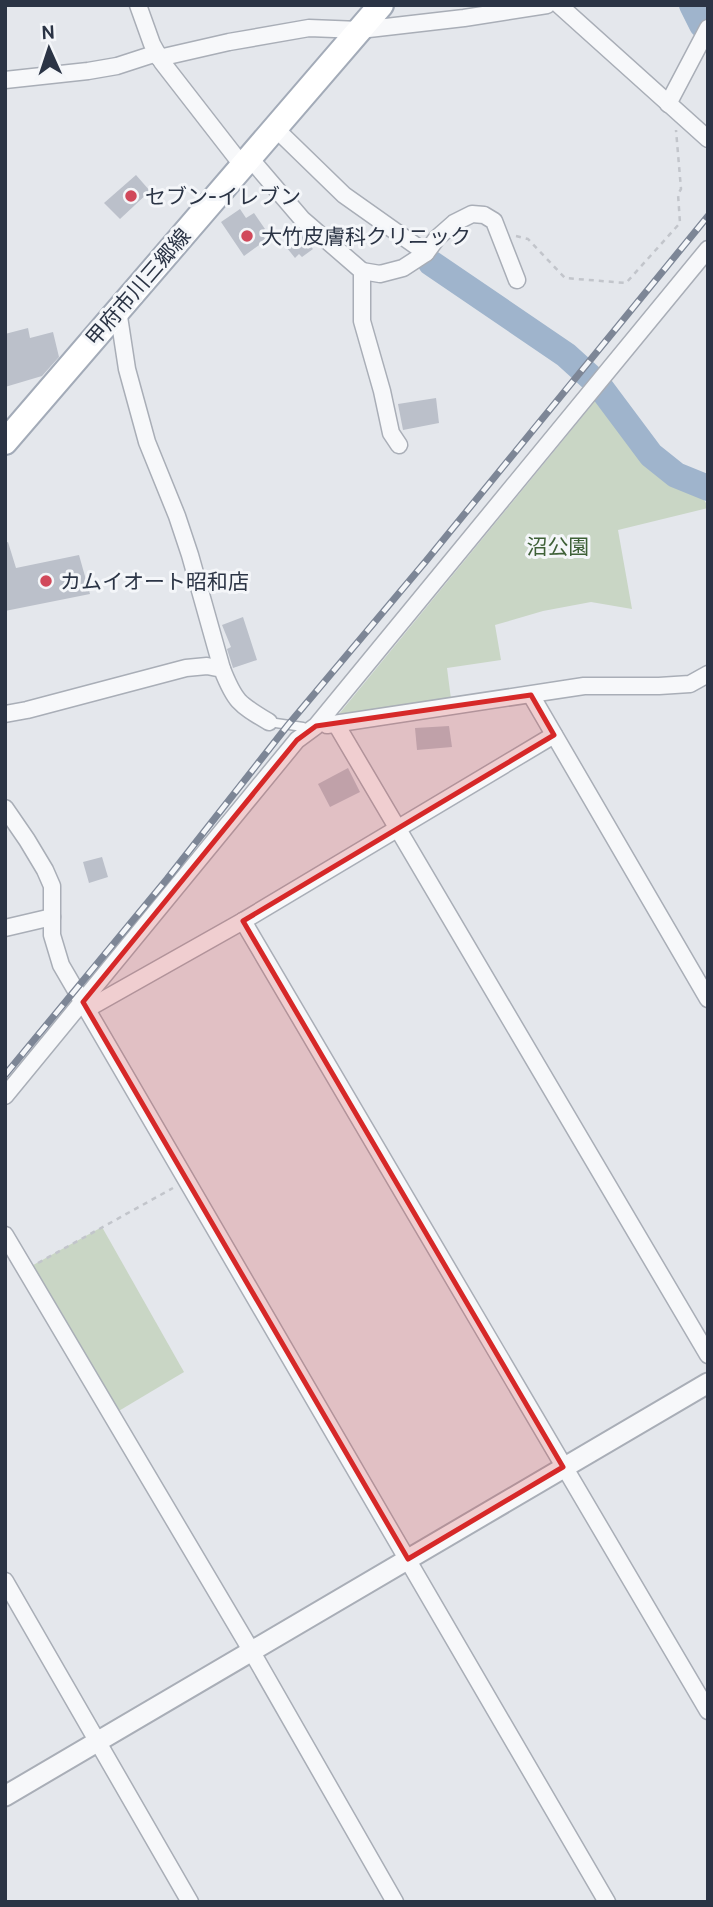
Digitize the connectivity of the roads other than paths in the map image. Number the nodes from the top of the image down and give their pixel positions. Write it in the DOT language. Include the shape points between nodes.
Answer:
graph roads {
  1 [pos="138,5"];
  2 [pos="381,5"];
  3 [pos="547,5"];
  4 [pos="559,5"];
  5 [pos="708,28"];
  6 [pos="360,30"];
  7 [pos="158,55"];
  8 [pos="5,80"];
  9 [pos="674,109"];
  10 [pos="275,128"];
  11 [pos="708,139"];
  12 [pos="246,161"];
  13 [pos="708,249"];
  14 [pos="426,253"];
  15 [pos="362,271"];
  16 [pos="517,279"];
  17 [pos="118,310"];
  18 [pos="5,442"];
  19 [pos="398,445"];
  20 [pos="222,669"];
  21 [pos="708,674"];
  22 [pos="531,695"];
  23 [pos="5,714"];
  24 [pos="269,722"];
  25 [pos="336,724"];
  26 [pos="309,727"];
  27 [pos="554,735"];
  28 [pos="5,808"];
  29 [pos="398,829"];
  30 [pos="52,917"];
  31 [pos="243,921"];
  32 [pos="5,928"];
  33 [pos="708,999"];
  34 [pos="85,1006"];
  35 [pos="5,1096"];
  36 [pos="5,1235"];
  37 [pos="708,1356"];
  38 [pos="708,1383"];
  39 [pos="564,1467"];
  40 [pos="408,1559"];
  41 [pos="5,1581"];
  42 [pos="252,1652"];
  43 [pos="708,1712"];
  44 [pos="98,1742"];
  45 [pos="5,1796"];
  46 [pos="190,1902"];
  47 [pos="395,1902"];
  48 [pos="607,1902"];
  1 -- 7 [label="street"];
  2 -- 6 [label="main road, 甲府市川三郷線"];
  3 -- 6 [label="street"];
  4 -- 9 [label="street"];
  5 -- 9 [label="street"];
  6 -- 7 [label="street" via="309,28"];
  6 -- 10 [label="main road, 甲府市川三郷線"];
  7 -- 8 [label="street" via="88,71"];
  7 -- 12 [label="street"];
  9 -- 11 [label="street"];
  10 -- 12 [label="main road, 甲府市川三郷線"];
  10 -- 14 [label="street" via="344,195"];
  12 -- 15 [label="street" via="302,219"];
  12 -- 17 [label="main road, 甲府市川三郷線"];
  13 -- 26 [label="street"];
  14 -- 15 [label="street" via="403,268 380,274"];
  14 -- 16 [label="street" via="454,223 472,214 484,215 494,221"];
  15 -- 19 [label="street" via="362,321"];
  17 -- 18 [label="main road, 甲府市川三郷線"];
  17 -- 20 [label="street" via="127,369 144,430 190,555"];
  20 -- 23 [label="street" via="186,668"];
  20 -- 24 [label="street" via="241,705"];
  21 -- 22 [label="street" via="690,684 584,686"];
  22 -- 25 [label="street"];
  22 -- 27 [label="street"];
  24 -- 26 [label="lane"];
  25 -- 26 [label="street"];
  25 -- 29 [label="street"];
  26 -- 34 [label="street"];
  27 -- 29 [label="street"];
  27 -- 33 [label="street"];
  28 -- 30 [label="street" via="52,886"];
  29 -- 31 [label="street"];
  29 -- 37 [label="street"];
  30 -- 32 [label="street"];
  30 -- 34 [label="street" via="61,965"];
  31 -- 34 [label="street"];
  31 -- 39 [label="street"];
  34 -- 35 [label="street"];
  34 -- 40 [label="street"];
  36 -- 42 [label="street"];
  38 -- 39 [label="street"];
  39 -- 40 [label="street"];
  39 -- 43 [label="street"];
  40 -- 42 [label="street"];
  40 -- 48 [label="street"];
  41 -- 44 [label="street"];
  42 -- 44 [label="street"];
  42 -- 47 [label="street"];
  44 -- 45 [label="street"];
  44 -- 46 [label="street"];
}
